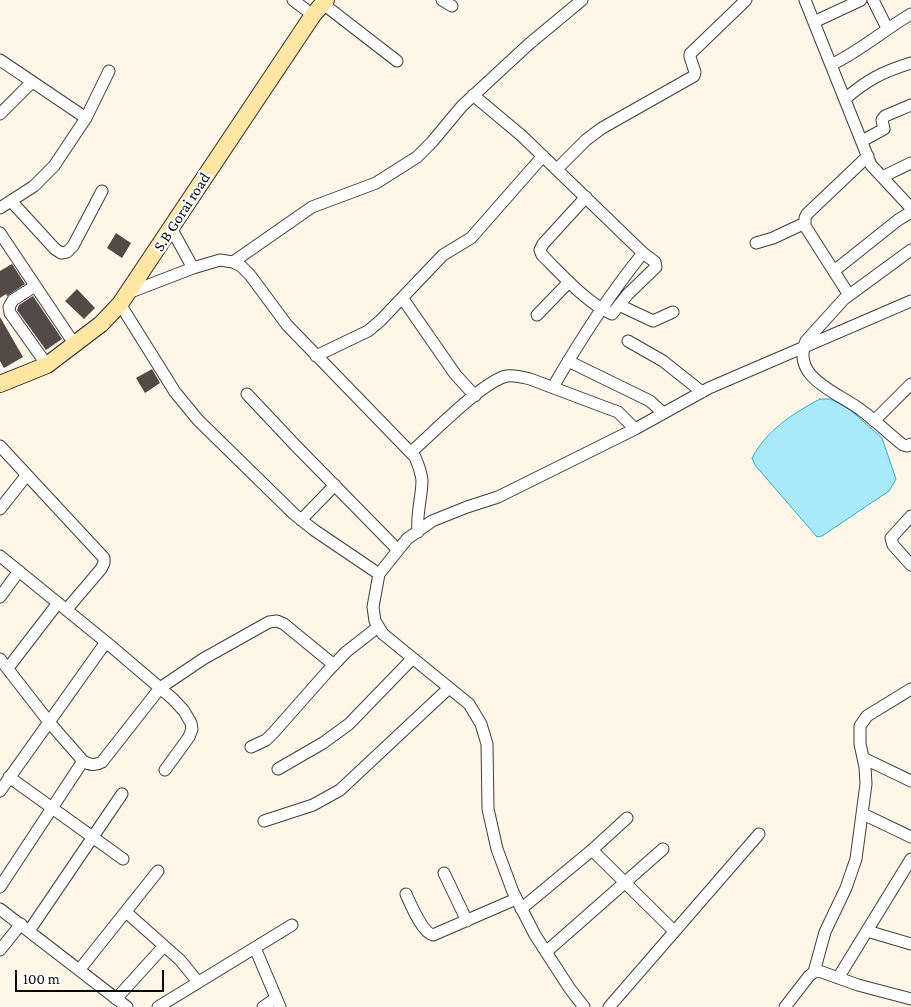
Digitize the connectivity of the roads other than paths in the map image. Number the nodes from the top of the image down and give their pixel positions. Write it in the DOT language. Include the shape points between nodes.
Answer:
graph roads {
  1 [pos="293,0"];
  2 [pos="582,0"];
  3 [pos="746,0"];
  4 [pos="805,0"];
  5 [pos="861,0"];
  6 [pos="873,0"];
  7 [pos="320,6"];
  8 [pos="911,14"];
  9 [pos="814,22"];
  10 [pos="888,28"];
  11 [pos="0,60"];
  12 [pos="397,61"];
  13 [pos="911,63"];
  14 [pos="832,65"];
  15 [pos="109,71"];
  16 [pos="32,82"];
  17 [pos="473,95"];
  18 [pos="845,99"];
  19 [pos="911,105"];
  20 [pos="0,114"];
  21 [pos="86,118"];
  22 [pos="862,141"];
  23 [pos="543,156"];
  24 [pos="868,156"];
  25 [pos="911,163"];
  26 [pos="557,169"];
  27 [pos="882,177"];
  28 [pos="102,190"];
  29 [pos="586,197"];
  30 [pos="10,201"];
  31 [pos="0,208"];
  32 [pos="911,208"];
  33 [pos="911,212"];
  34 [pos="805,223"];
  35 [pos="171,228"];
  36 [pos="0,233"];
  37 [pos="756,243"];
  38 [pos="911,250"];
  39 [pos="643,253"];
  40 [pos="232,262"];
  41 [pos="193,268"];
  42 [pos="834,271"];
  43 [pos="569,282"];
  44 [pos="35,286"];
  45 [pos="849,295"];
  46 [pos="124,298"];
  47 [pos="403,299"];
  48 [pos="911,301"];
  49 [pos="619,305"];
  50 [pos="602,308"];
  51 [pos="674,312"];
  52 [pos="537,315"];
  53 [pos="628,341"];
  54 [pos="75,345"];
  55 [pos="802,349"];
  56 [pos="316,356"];
  57 [pos="568,361"];
  58 [pos="47,365"];
  59 [pos="0,384"];
  60 [pos="911,384"];
  61 [pos="553,387"];
  62 [pos="702,392"];
  63 [pos="247,394"];
  64 [pos="475,396"];
  65 [pos="663,413"];
  66 [pos="874,421"];
  67 [pos="635,429"];
  68 [pos="911,444"];
  69 [pos="0,446"];
  70 [pos="411,452"];
  71 [pos="26,476"];
  72 [pos="335,485"];
  73 [pos="0,509"];
  74 [pos="911,516"];
  75 [pos="301,520"];
  76 [pos="418,532"];
  77 [pos="398,550"];
  78 [pos="0,556"];
  79 [pos="911,565"];
  80 [pos="19,571"];
  81 [pos="379,574"];
  82 [pos="0,597"];
  83 [pos="63,606"];
  84 [pos="378,627"];
  85 [pos="106,642"];
  86 [pos="0,659"];
  87 [pos="412,659"];
  88 [pos="334,665"];
  89 [pos="8,668"];
  90 [pos="160,688"];
  91 [pos="449,688"];
  92 [pos="911,689"];
  93 [pos="49,722"];
  94 [pos="251,747"];
  95 [pos="863,758"];
  96 [pos="83,761"];
  97 [pos="278,769"];
  98 [pos="165,770"];
  99 [pos="10,777"];
  100 [pos="911,780"];
  101 [pos="0,791"];
  102 [pos="122,794"];
  103 [pos="52,809"];
  104 [pos="863,814"];
  105 [pos="627,818"];
  106 [pos="264,821"];
  107 [pos="759,834"];
  108 [pos="911,837"];
  109 [pos="92,838"];
  110 [pos="663,849"];
  111 [pos="592,850"];
  112 [pos="123,859"];
  113 [pos="911,859"];
  114 [pos="158,871"];
  115 [pos="444,873"];
  116 [pos="626,883"];
  117 [pos="0,887"];
  118 [pos="406,894"];
  119 [pos="519,904"];
  120 [pos="0,908"];
  121 [pos="126,912"];
  122 [pos="467,921"];
  123 [pos="292,925"];
  124 [pos="25,928"];
  125 [pos="867,930"];
  126 [pos="674,931"];
  127 [pos="911,944"];
  128 [pos="164,946"];
  129 [pos="254,948"];
  130 [pos="0,950"];
  131 [pos="546,952"];
  132 [pos="80,969"];
  133 [pos="814,972"];
  134 [pos="838,978"];
  135 [pos="198,982"];
  136 [pos="905,998"];
  137 [pos="116,999"];
  138 [pos="278,1003"];
  139 [pos="126,1007"];
  140 [pos="158,1007"];
  141 [pos="263,1007"];
  142 [pos="584,1007"];
  143 [pos="609,1007"];
  144 [pos="786,1007"];
  145 [pos="894,1007"];
  1 -- 7 [label="street"];
  2 -- 17 [label="street"];
  3 -- 26 [label="street" via="690,54 694,76 602,128"];
  4 -- 9 [label="street"];
  5 -- 9 [label="street"];
  6 -- 10 [label="street"];
  7 -- 12 [label="street"];
  7 -- 35 [label="street, S.B Gorai road"];
  8 -- 10 [label="street"];
  9 -- 14 [label="street"];
  10 -- 14 [label="street"];
  11 -- 16 [label="street"];
  13 -- 18 [label="street" via="870,79"];
  14 -- 18 [label="street"];
  15 -- 21 [label="street"];
  16 -- 20 [label="street"];
  16 -- 21 [label="street"];
  17 -- 23 [label="street"];
  17 -- 40 [label="street" via="417,157 376,183 312,207"];
  18 -- 22 [label="street"];
  19 -- 22 [label="street" via="885,116 882,120 884,129"];
  21 -- 30 [label="street" via="43,179"];
  22 -- 24 [label="street"];
  23 -- 26 [label="street"];
  23 -- 47 [label="street" via="471,238 443,255"];
  24 -- 27 [label="street"];
  24 -- 34 [label="street" via="807,214"];
  25 -- 27 [label="street"];
  26 -- 29 [label="street"];
  27 -- 32 [label="street"];
  28 -- 30 [label="street" via="73,246 62,253"];
  29 -- 39 [label="street"];
  29 -- 43 [label="street" via="540,250"];
  30 -- 31 [label="street"];
  33 -- 42 [label="street"];
  34 -- 37 [label="street"];
  34 -- 42 [label="street"];
  35 -- 41 [label="street"];
  35 -- 46 [label="street, S.B Gorai road"];
  36 -- 44 [label="street"];
  38 -- 45 [label="street"];
  39 -- 49 [label="street" via="656,267"];
  39 -- 50 [label="street"];
  40 -- 41 [label="street" via="220,260"];
  40 -- 56 [label="street" via="250,275 287,325"];
  41 -- 46 [label="street"];
  42 -- 45 [label="street"];
  43 -- 50 [label="street"];
  43 -- 52 [label="street"];
  44 -- 54 [label="street"];
  44 -- 58 [label="street" via="13,300 9,306 10,313"];
  45 -- 55 [label="street"];
  46 -- 54 [label="street, S.B Gorai road" via="101,324"];
  46 -- 75 [label="street" via="175,392 198,420"];
  47 -- 56 [label="street" via="368,331"];
  47 -- 64 [label="street" via="455,374"];
  48 -- 55 [label="street"];
  49 -- 50 [label="street" via="612,314"];
  49 -- 51 [label="street" via="653,322"];
  50 -- 57 [label="street"];
  53 -- 62 [label="street" via="663,361"];
  54 -- 58 [label="street, S.B Gorai road"];
  55 -- 62 [label="street"];
  55 -- 66 [label="street" via="806,365 816,381 860,408"];
  56 -- 70 [label="street"];
  57 -- 61 [label="street"];
  57 -- 65 [label="street" via="650,401"];
  58 -- 59 [label="street, S.B Gorai road"];
  60 -- 66 [label="street"];
  61 -- 64 [label="street" via="518,376 506,376"];
  61 -- 67 [label="street" via="618,412"];
  62 -- 65 [label="street"];
  63 -- 72 [label="street"];
  64 -- 70 [label="street"];
  65 -- 67 [label="street"];
  66 -- 68 [label="street" via="904,445"];
  67 -- 76 [label="street" via="498,497 432,521"];
  69 -- 71 [label="street"];
  70 -- 76 [label="street" via="422,478 416,518"];
  71 -- 73 [label="street"];
  71 -- 83 [label="street" via="104,558 101,569"];
  72 -- 75 [label="street"];
  72 -- 77 [label="street"];
  74 -- 79 [label="street" via="891,538 893,545"];
  75 -- 81 [label="street"];
  76 -- 77 [label="street"];
  77 -- 81 [label="street"];
  78 -- 80 [label="street"];
  80 -- 82 [label="street"];
  80 -- 83 [label="street"];
  81 -- 84 [label="street" via="373,607"];
  83 -- 85 [label="street"];
  83 -- 89 [label="street"];
  84 -- 87 [label="street"];
  84 -- 88 [label="street"];
  85 -- 90 [label="street"];
  85 -- 93 [label="street"];
  86 -- 89 [label="street"];
  87 -- 91 [label="street"];
  87 -- 97 [label="street" via="349,724"];
  88 -- 90 [label="street" via="277,621 261,626 203,658"];
  88 -- 94 [label="street" via="266,740"];
  89 -- 93 [label="street"];
  90 -- 96 [label="street" via="102,762 89,765"];
  90 -- 98 [label="street" via="184,711 192,729"];
  91 -- 106 [label="street" via="340,790 313,805"];
  91 -- 119 [label="street" via="469,704 481,724 487,744 488,809 497,850"];
  92 -- 95 [label="street" via="862,721 859,733"];
  93 -- 96 [label="street"];
  93 -- 99 [label="street"];
  95 -- 100 [label="street"];
  95 -- 104 [label="street" via="866,784"];
  96 -- 103 [label="street"];
  99 -- 101 [label="street"];
  99 -- 103 [label="street"];
  102 -- 109 [label="street"];
  103 -- 109 [label="street"];
  103 -- 117 [label="street"];
  104 -- 108 [label="street"];
  104 -- 133 [label="street" via="852,872 825,932"];
  105 -- 111 [label="street"];
  107 -- 126 [label="street"];
  109 -- 112 [label="street"];
  109 -- 124 [label="street"];
  110 -- 116 [label="street"];
  111 -- 116 [label="street"];
  111 -- 119 [label="street"];
  113 -- 125 [label="street"];
  114 -- 121 [label="street"];
  115 -- 122 [label="street"];
  116 -- 126 [label="street"];
  116 -- 131 [label="street"];
  118 -- 122 [label="street" via="430,934 439,934"];
  119 -- 122 [label="street"];
  119 -- 131 [label="street"];
  120 -- 124 [label="street"];
  121 -- 128 [label="street"];
  121 -- 132 [label="street"];
  123 -- 129 [label="street"];
  124 -- 130 [label="street"];
  124 -- 132 [label="street"];
  125 -- 127 [label="street"];
  125 -- 134 [label="street"];
  126 -- 143 [label="street"];
  128 -- 135 [label="street"];
  128 -- 137 [label="street"];
  129 -- 135 [label="street"];
  129 -- 138 [label="street"];
  131 -- 142 [label="street"];
  132 -- 137 [label="street"];
  133 -- 134 [label="street"];
  133 -- 144 [label="street"];
  134 -- 136 [label="street"];
  135 -- 140 [label="street"];
  136 -- 145 [label="street"];
  137 -- 139 [label="street"];
  138 -- 141 [label="street"];
}
